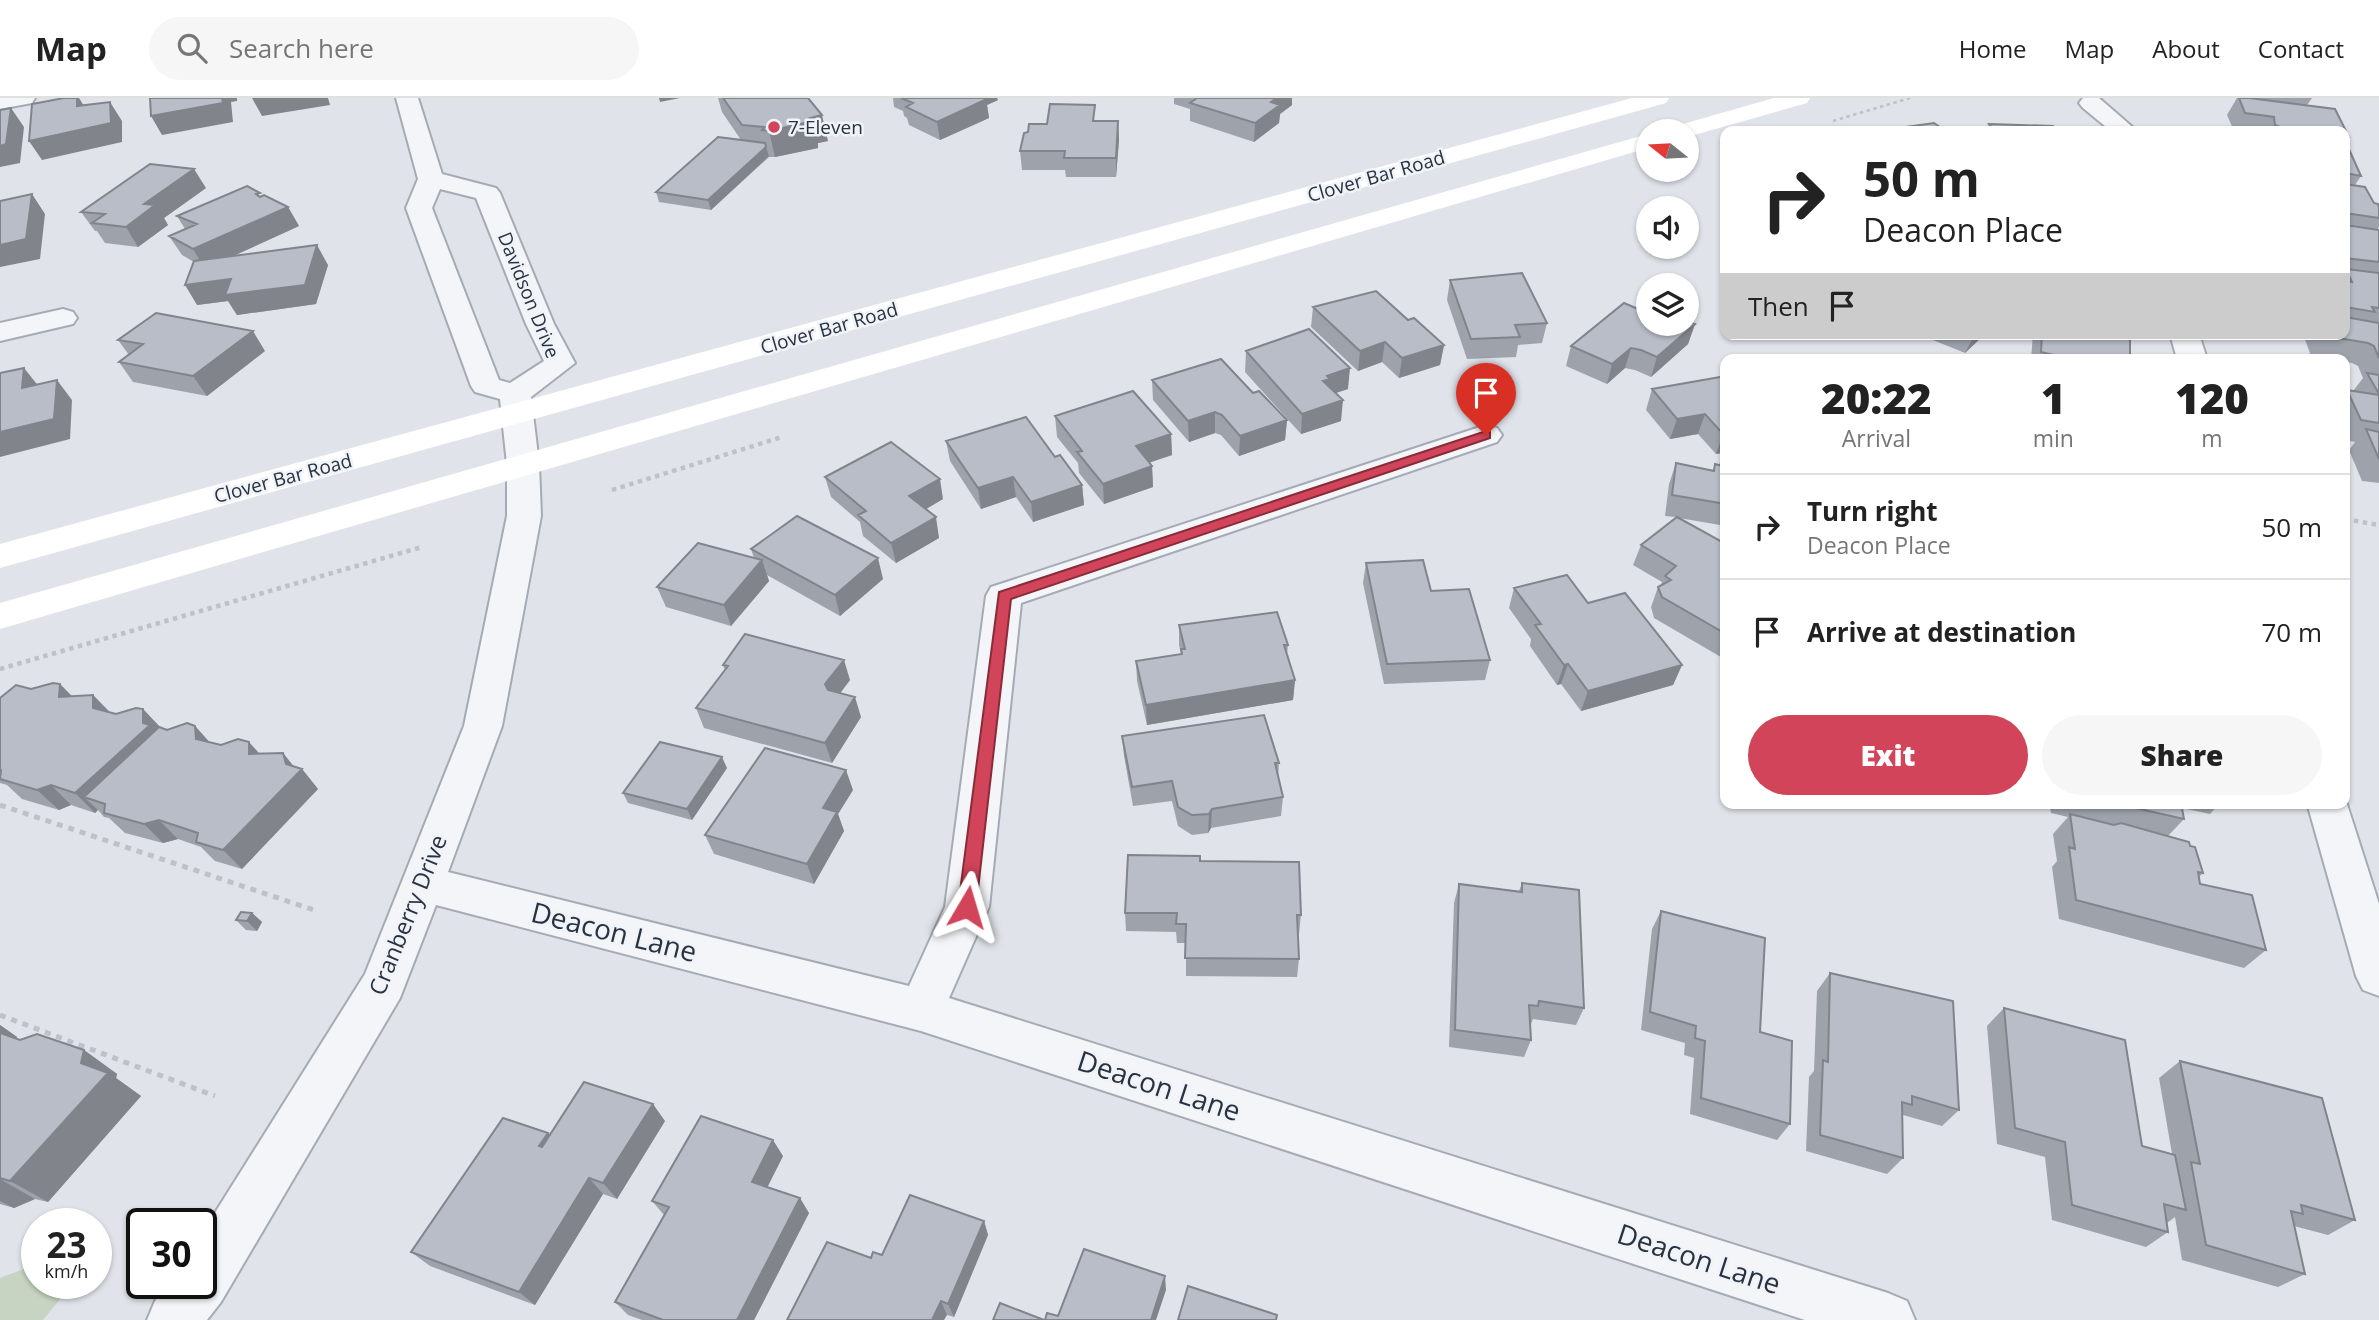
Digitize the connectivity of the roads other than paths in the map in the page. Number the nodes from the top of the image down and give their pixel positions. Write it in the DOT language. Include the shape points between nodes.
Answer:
graph roads {
  1 [pos="24,98"];
  2 [pos="407,98"];
  3 [pos="1658,98"];
  4 [pos="1799,98"];
  5 [pos="0,102"];
  6 [pos="2091,103"];
  7 [pos="2119,126"];
  8 [pos="1699,127"];
  9 [pos="1636,144"];
  10 [pos="431,179"];
  11 [pos="63,318"];
  12 [pos="0,332"];
  13 [pos="517,404"];
  14 [pos="1486,435"];
  15 [pos="523,464"];
  16 [pos="0,556"];
  17 [pos="0,616"];
  18 [pos="2329,809"];
  19 [pos="422,883"];
  20 [pos="2379,976"];
  21 [pos="921,1010"];
  22 [pos="174,1320"];
  23 [pos="1888,1320"];
  1 -- 5 [label="street"];
  2 -- 10 [label="street"];
  3 -- 13 [label="main road, Clover Bar Road"];
  4 -- 8 [label="main road"];
  6 -- 7 [label="street"];
  9 -- 15 [label="main road, Clover Bar Road"];
  10 -- 13 [label="street" via="419,208 486,386"];
  10 -- 13 [label="street, Davidson Drive" via="487,193 560,363"];
  11 -- 12 [label="street"];
  13 -- 15 [label="street, Cranberry Drive"];
  13 -- 16 [label="main road, Clover Bar Road"];
  14 -- 21 [label="street" via="1004,596 967,907"];
  15 -- 17 [label="main road, Clover Bar Road"];
  15 -- 19 [label="street, Cranberry Drive" via="524,516 483,726"];
  18 -- 20 [label="street"];
  19 -- 21 [label="street, Deacon Lane"];
  19 -- 22 [label="street, Cranberry Drive" via="384,984 202,1283"];
  21 -- 23 [label="street, Deacon Lane"];
}
